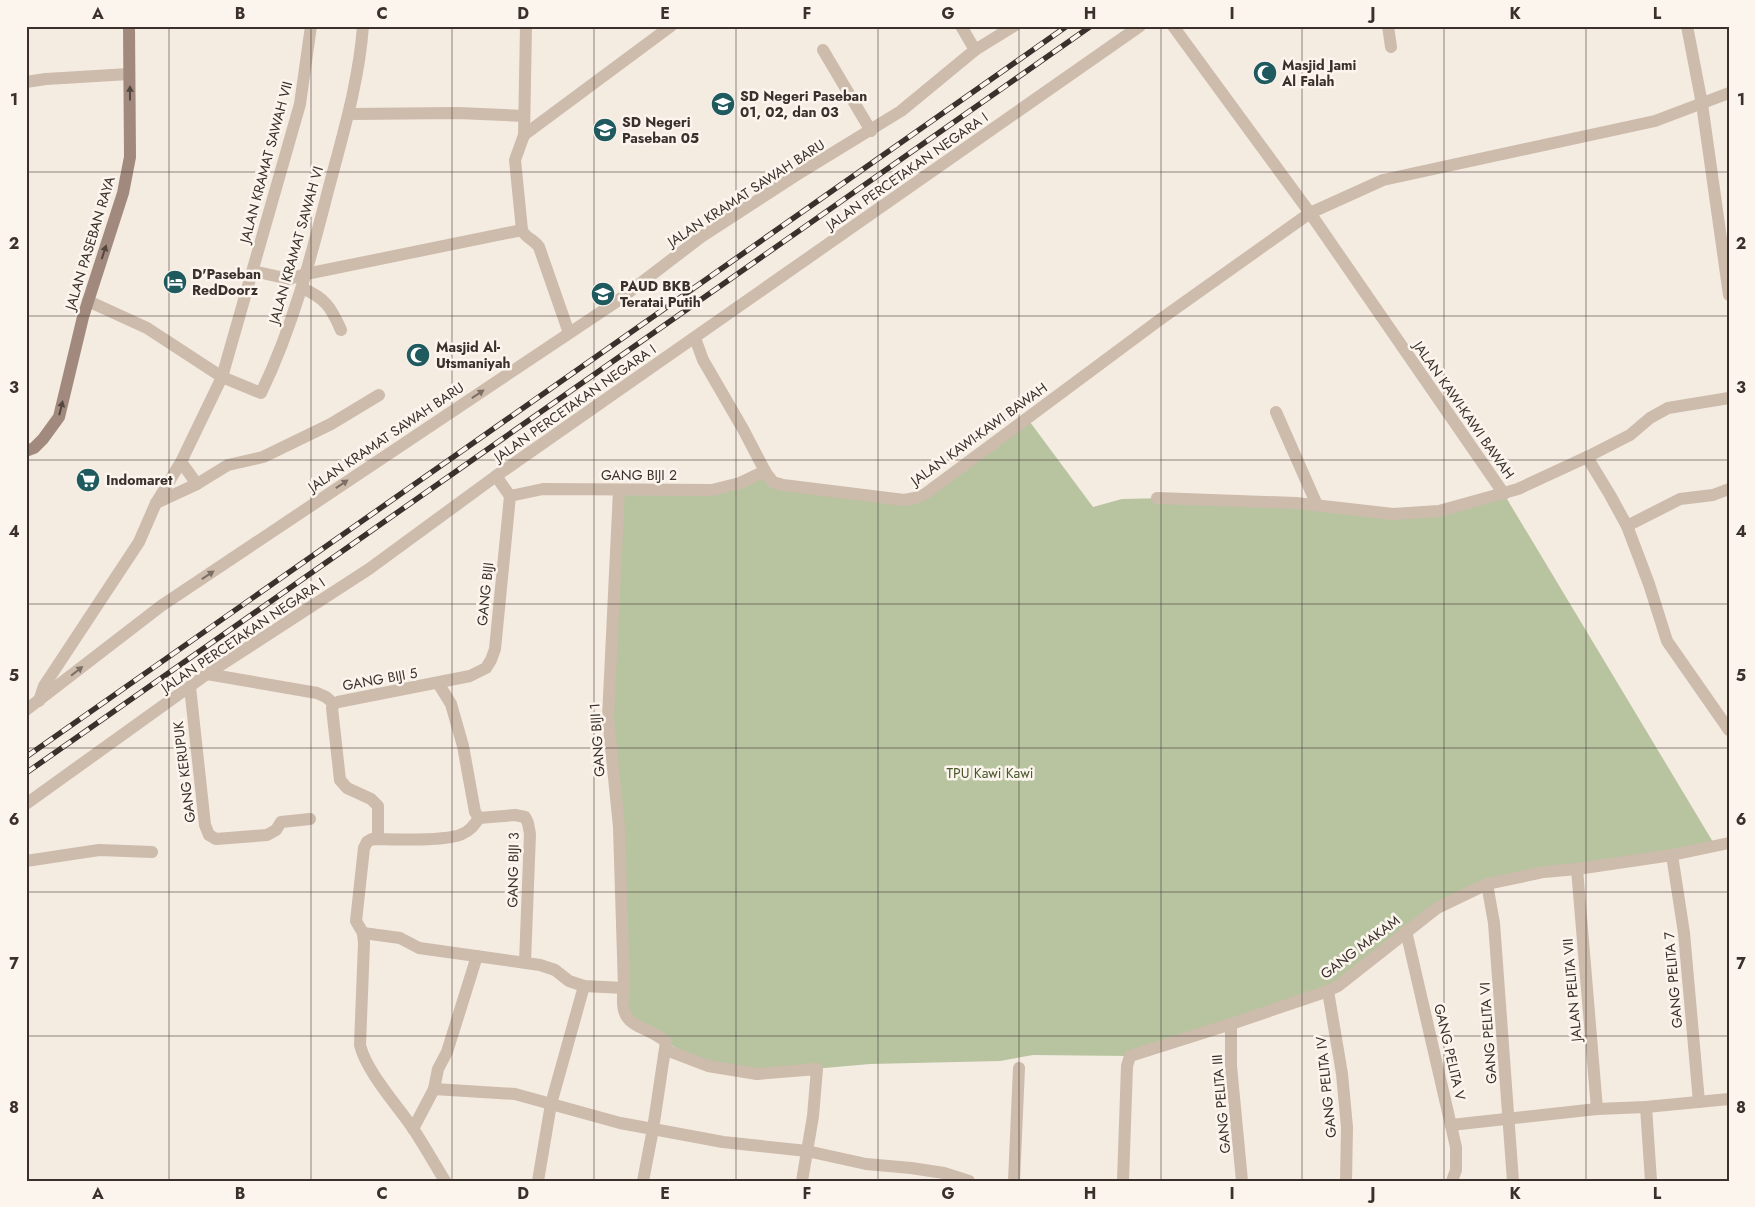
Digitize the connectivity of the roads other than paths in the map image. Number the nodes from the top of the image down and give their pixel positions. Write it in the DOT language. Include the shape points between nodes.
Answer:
graph roads {
  1 [pos="129,26"];
  2 [pos="311,26"];
  3 [pos="363,26"];
  4 [pos="526,26"];
  5 [pos="671,26"];
  6 [pos="961,26"];
  7 [pos="1014,26"];
  8 [pos="1140,26"];
  9 [pos="1172,26"];
  10 [pos="1388,26"];
  11 [pos="1687,26"];
  12 [pos="1391,47"];
  13 [pos="823,50"];
  14 [pos="975,50"];
  15 [pos="129,74"];
  16 [pos="26,82"];
  17 [pos="1729,93"];
  18 [pos="1702,104"];
  19 [pos="349,114"];
  20 [pos="524,116"];
  21 [pos="870,131"];
  22 [pos="524,135"];
  23 [pos="1310,213"];
  24 [pos="522,230"];
  25 [pos="253,271"];
  26 [pos="306,274"];
  27 [pos="302,288"];
  28 [pos="1729,294"];
  29 [pos="88,301"];
  30 [pos="340,330"];
  31 [pos="569,333"];
  32 [pos="695,338"];
  33 [pos="222,377"];
  34 [pos="379,395"];
  35 [pos="1729,398"];
  36 [pos="1276,412"];
  37 [pos="26,451"];
  38 [pos="1587,458"];
  39 [pos="181,462"];
  40 [pos="765,471"];
  41 [pos="496,476"];
  42 [pos="197,484"];
  43 [pos="1729,489"];
  44 [pos="619,490"];
  45 [pos="1504,494"];
  46 [pos="510,496"];
  47 [pos="1157,498"];
  48 [pos="156,502"];
  49 [pos="1317,505"];
  50 [pos="1627,526"];
  51 [pos="207,674"];
  52 [pos="438,683"];
  53 [pos="190,687"];
  54 [pos="39,701"];
  55 [pos="334,704"];
  56 [pos="26,710"];
  57 [pos="1729,730"];
  58 [pos="26,804"];
  59 [pos="479,818"];
  60 [pos="310,819"];
  61 [pos="378,839"];
  62 [pos="1729,843"];
  63 [pos="152,852"];
  64 [pos="1672,855"];
  65 [pos="26,861"];
  66 [pos="1577,869"];
  67 [pos="1488,884"];
  68 [pos="1406,931"];
  69 [pos="363,933"];
  70 [pos="476,956"];
  71 [pos="525,962"];
  72 [pos="584,986"];
  73 [pos="624,988"];
  74 [pos="1328,990"];
  75 [pos="1231,1024"];
  76 [pos="666,1050"];
  77 [pos="1020,1068"];
  78 [pos="434,1089"];
  79 [pos="1729,1099"];
  80 [pos="1699,1102"];
  81 [pos="551,1104"];
  82 [pos="1646,1107"];
  83 [pos="1597,1109"];
  84 [pos="1509,1119"];
  85 [pos="1451,1125"];
  86 [pos="413,1129"];
  87 [pos="653,1129"];
  88 [pos="807,1151"];
  89 [pos="444,1181"];
  90 [pos="538,1181"];
  91 [pos="643,1181"];
  92 [pos="802,1181"];
  93 [pos="970,1181"];
  94 [pos="1014,1181"];
  95 [pos="1123,1181"];
  96 [pos="1242,1181"];
  97 [pos="1346,1181"];
  98 [pos="1452,1181"];
  99 [pos="1513,1181"];
  100 [pos="1651,1181"];
  1 -- 15 [label="main road, JALAN PASEBAN RAYA"];
  2 -- 25 [label="street, JALAN KRAMAT SAWAH VII" via="300,104"];
  3 -- 19 [label="street, JALAN KRAMAT SAWAH VI"];
  4 -- 20 [label="street"];
  5 -- 22 [label="street"];
  6 -- 14 [label="street"];
  7 -- 14 [label="street, JALAN KRAMAT SAWAH BARU"];
  8 -- 32 [label="street, JALAN PERCETAKAN NEGARA I"];
  9 -- 23 [label="street, JALAN KAWI-KAWI BAWAH"];
  10 -- 12 [label="street"];
  11 -- 18 [label="street"];
  13 -- 21 [label="street"];
  14 -- 21 [label="street, JALAN KRAMAT SAWAH BARU" via="901,111"];
  15 -- 16 [label="street"];
  29 -- 15 [label="main road, JALAN PASEBAN RAYA, one-way" via="123,193 130,157"];
  17 -- 18 [label="street, JALAN KAWI-KAWI BAWAH"];
  18 -- 23 [label="street, JALAN KAWI-KAWI BAWAH" via="1655,121 1383,180"];
  18 -- 28 [label="street"];
  19 -- 20 [label="street"];
  19 -- 26 [label="street, JALAN KRAMAT SAWAH VI"];
  20 -- 22 [label="street"];
  21 -- 31 [label="street, JALAN KRAMAT SAWAH BARU" via="701,237 616,302"];
  22 -- 24 [label="street" via="515,160"];
  23 -- 40 [label="street, JALAN KAWI-KAWI BAWAH" via="925,494 904,500 783,485 773,482"];
  23 -- 45 [label="street, JALAN KAWI-KAWI BAWAH"];
  24 -- 26 [label="street"];
  24 -- 31 [label="street" via="539,247"];
  25 -- 26 [label="street" via="290,279"];
  25 -- 33 [label="street, JALAN KRAMAT SAWAH VII"];
  26 -- 27 [label="street, JALAN KRAMAT SAWAH VI"];
  27 -- 30 [label="street" via="329,305"];
  27 -- 33 [label="street, JALAN KRAMAT SAWAH VI" via="261,393"];
  29 -- 33 [label="street, JALAN KRAMAT SAWAH VI" via="147,328"];
  37 -- 29 [label="main road, JALAN PASEBAN RAYA, one-way" via="43,439 59,416"];
  54 -- 31 [label="street, JALAN KRAMAT SAWAH BARU, one-way" via="160,606"];
  32 -- 40 [label="street, JALAN KAWI-KAWI BAWAH" via="702,360"];
  32 -- 41 [label="street, JALAN PERCETAKAN NEGARA I"];
  33 -- 39 [label="street, JALAN KRAMAT SAWAH VII"];
  34 -- 42 [label="street" via="331,424 263,457 228,465"];
  35 -- 38 [label="street, JALAN KAWI-KAWI BAWAH" via="1668,408 1630,435"];
  36 -- 49 [label="street"];
  38 -- 45 [label="street, JALAN KAWI-KAWI BAWAH"];
  38 -- 50 [label="street"];
  39 -- 42 [label="street"];
  39 -- 48 [label="street, JALAN KRAMAT SAWAH VII"];
  40 -- 44 [label="street, GANG BIJI 2" via="740,483 712,490"];
  41 -- 46 [label="street"];
  41 -- 51 [label="street, JALAN PERCETAKAN NEGARA I" via="364,573"];
  42 -- 48 [label="street"];
  43 -- 50 [label="street" via="1713,495 1680,499"];
  44 -- 46 [label="street, GANG BIJI 2" via="543,489"];
  44 -- 73 [label="street, GANG BIJI 1" via="608,718 619,827"];
  45 -- 49 [label="street" via="1439,511 1393,514"];
  46 -- 52 [label="street, GANG BIJI" via="494,653 486,668 470,676"];
  47 -- 49 [label="street"];
  48 -- 54 [label="street, JALAN KRAMAT SAWAH VII" via="139,542 44,686"];
  50 -- 57 [label="street" via="1667,641"];
  51 -- 53 [label="street, JALAN PERCETAKAN NEGARA I"];
  51 -- 55 [label="street" via="318,693"];
  52 -- 55 [label="street, GANG BIJI 5"];
  52 -- 59 [label="street" via="452,704 464,746 475,812"];
  53 -- 58 [label="street, JALAN PERCETAKAN NEGARA I"];
  53 -- 60 [label="street, GANG KERUPUK" via="205,825 209,835 216,839 267,835 281,822"];
  54 -- 56 [label="street, JALAN KRAMAT SAWAH BARU"];
  55 -- 61 [label="street, GANG BIJI 5" via="340,780 347,788 372,799 378,806"];
  59 -- 61 [label="street" via="470,830 460,836"];
  59 -- 71 [label="street, GANG BIJI 3" via="515,815 524,817 528,823"];
  61 -- 69 [label="street" via="366,842 364,848 356,921"];
  62 -- 64 [label="street, GANG MAKAM"];
  63 -- 65 [label="street" via="99,850"];
  64 -- 66 [label="street, GANG MAKAM"];
  64 -- 80 [label="street, GANG PELITA 7" via="1685,942"];
  66 -- 67 [label="street, GANG MAKAM" via="1544,872"];
  66 -- 83 [label="street, JALAN PELITA VII"];
  67 -- 68 [label="street, GANG MAKAM" via="1436,908"];
  67 -- 84 [label="street, GANG PELITA VI" via="1494,923"];
  68 -- 74 [label="street, GANG MAKAM" via="1338,986"];
  68 -- 85 [label="street, GANG PELITA V"];
  69 -- 70 [label="street" via="400,938 419,948"];
  69 -- 86 [label="street" via="360,1045 374,1073"];
  70 -- 71 [label="street"];
  70 -- 78 [label="street"];
  71 -- 72 [label="street" via="548,966 569,981"];
  72 -- 73 [label="street"];
  72 -- 81 [label="street"];
  73 -- 76 [label="street, GANG BIJI 1" via="621,1002 629,1021 660,1037 666,1042"];
  74 -- 75 [label="street, GANG MAKAM"];
  74 -- 97 [label="street, GANG PELITA IV" via="1347,1127"];
  75 -- 95 [label="street, GANG MAKAM" via="1130,1056"];
  75 -- 96 [label="street, GANG PELITA III" via="1231,1066"];
  76 -- 87 [label="street"];
  76 -- 88 [label="street" via="708,1066 757,1074 817,1069"];
  77 -- 94 [label="street"];
  78 -- 81 [label="street" via="514,1094"];
  78 -- 86 [label="street"];
  79 -- 80 [label="street"];
  80 -- 82 [label="street"];
  81 -- 87 [label="street"];
  81 -- 90 [label="street"];
  82 -- 83 [label="street"];
  82 -- 100 [label="street"];
  83 -- 84 [label="street"];
  84 -- 85 [label="street"];
  84 -- 99 [label="street, GANG PELITA VI"];
  85 -- 98 [label="street, GANG PELITA V" via="1456,1147 1456,1170"];
  86 -- 89 [label="street"];
  87 -- 88 [label="street" via="723,1142"];
  87 -- 91 [label="street"];
  88 -- 92 [label="street"];
  88 -- 93 [label="street"];
}
